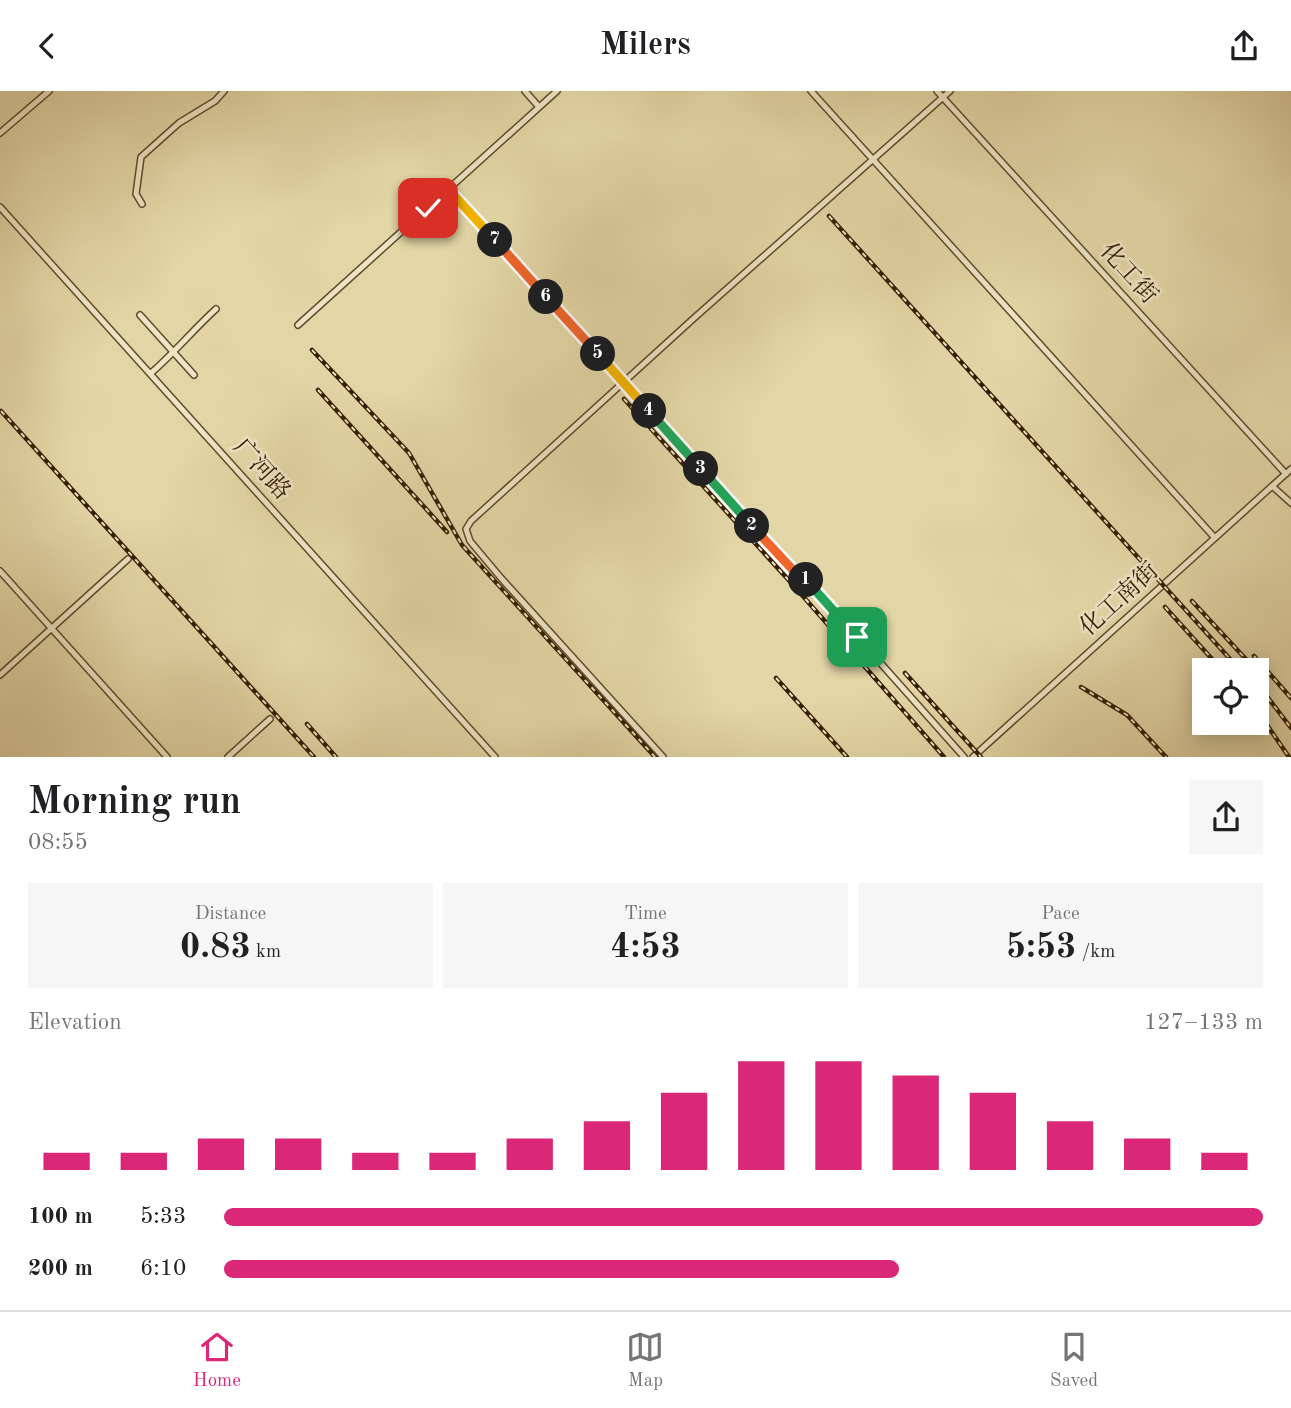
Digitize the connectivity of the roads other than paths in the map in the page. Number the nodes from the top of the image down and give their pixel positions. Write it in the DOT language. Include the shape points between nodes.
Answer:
graph roads {
  1 [pos="49,91"];
  2 [pos="224,91"];
  3 [pos="525,91"];
  4 [pos="557,91"];
  5 [pos="811,91"];
  6 [pos="937,91"];
  7 [pos="950,91"];
  8 [pos="943,97"];
  9 [pos="539,107"];
  10 [pos="0,133"];
  11 [pos="873,161"];
  12 [pos="448,189"];
  13 [pos="142,204"];
  14 [pos="0,207"];
  15 [pos="216,309"];
  16 [pos="140,315"];
  17 [pos="298,325"];
  18 [pos="173,351"];
  19 [pos="151,373"];
  20 [pos="194,375"];
  21 [pos="623,382"];
  22 [pos="1288,471"];
  23 [pos="1272,486"];
  24 [pos="1291,503"];
  25 [pos="1215,538"];
  26 [pos="128,559"];
  27 [pos="0,571"];
  28 [pos="53,629"];
  29 [pos="0,675"];
  30 [pos="270,719"];
  31 [pos="167,757"];
  32 [pos="228,757"];
  33 [pos="495,757"];
  34 [pos="663,757"];
  35 [pos="964,757"];
  36 [pos="972,757"];
  1 -- 10 [label="street"];
  2 -- 13 [label="street" via="141,157 136,194"];
  3 -- 9 [label="street"];
  4 -- 9 [label="street"];
  5 -- 11 [label="street"];
  6 -- 8 [label="street, 化工街"];
  7 -- 8 [label="street"];
  8 -- 11 [label="street"];
  8 -- 22 [label="street, 化工街"];
  9 -- 12 [label="street"];
  11 -- 21 [label="street"];
  11 -- 25 [label="street"];
  12 -- 17 [label="street"];
  12 -- 21 [label="street"];
  14 -- 19 [label="street, 广河路"];
  15 -- 18 [label="street"];
  16 -- 18 [label="street"];
  18 -- 19 [label="street"];
  18 -- 20 [label="street"];
  19 -- 33 [label="street, 广河路"];
  21 -- 34 [label="street" via="471,521 465,532"];
  21 -- 35 [label="street"];
  22 -- 23 [label="street, 化工南街"];
  23 -- 24 [label="street"];
  23 -- 25 [label="street, 化工南街"];
  25 -- 36 [label="street, 化工南街"];
  26 -- 28 [label="street"];
  27 -- 28 [label="street"];
  28 -- 29 [label="street"];
  28 -- 31 [label="street"];
  30 -- 32 [label="street"];
}
